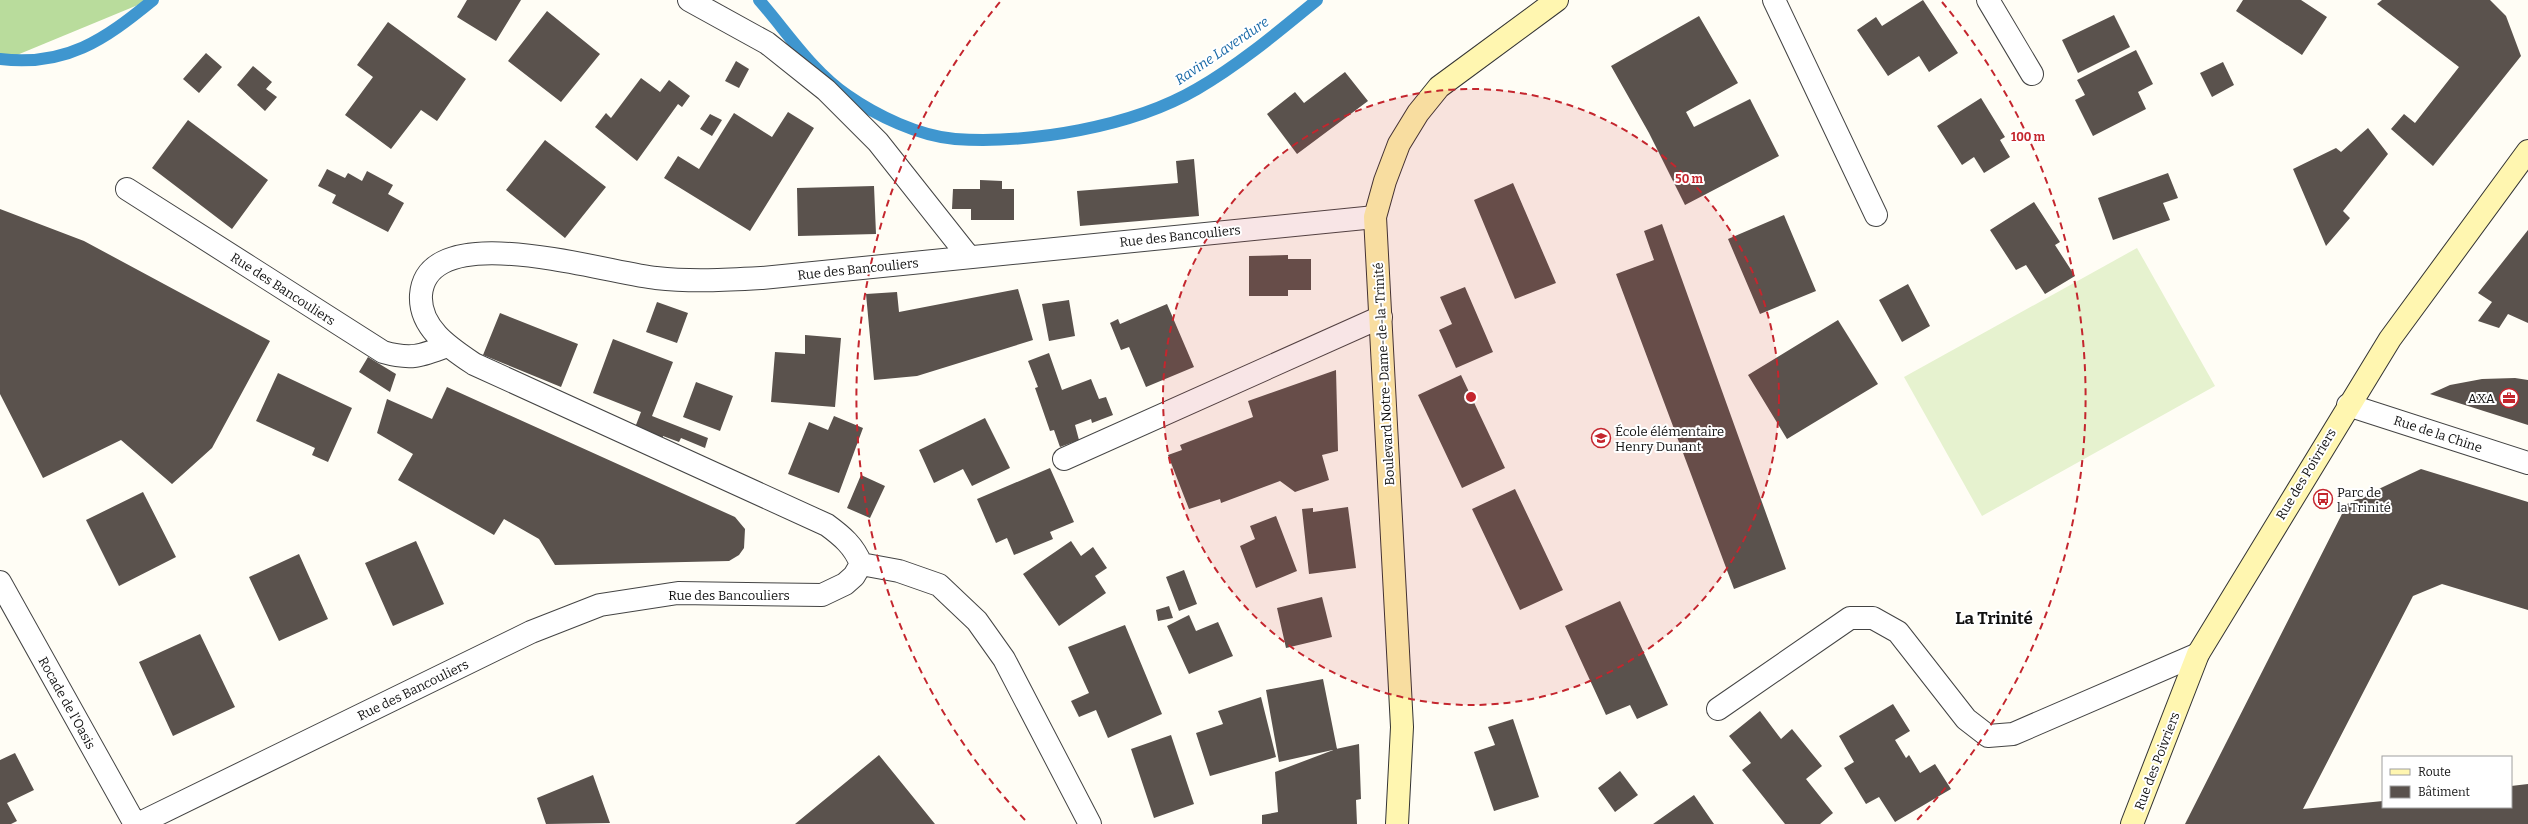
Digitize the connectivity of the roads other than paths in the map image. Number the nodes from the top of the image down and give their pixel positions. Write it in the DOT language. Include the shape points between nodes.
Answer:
graph roads {
  1 [pos="689,0"];
  2 [pos="1557,0"];
  3 [pos="1774,0"];
  4 [pos="1988,0"];
  5 [pos="2032,74"];
  6 [pos="2528,151"];
  7 [pos="127,189"];
  8 [pos="1876,215"];
  9 [pos="1375,217"];
  10 [pos="969,257"];
  11 [pos="1381,317"];
  12 [pos="447,346"];
  13 [pos="2348,405"];
  14 [pos="1064,460"];
  15 [pos="2528,463"];
  16 [pos="861,564"];
  17 [pos="0,582"];
  18 [pos="2198,654"];
  19 [pos="1718,709"];
  20 [pos="135,824"];
  21 [pos="138,824"];
  22 [pos="1090,824"];
  23 [pos="1397,824"];
  24 [pos="2132,824"];
  1 -- 10 [label="street" via="767,43 826,90 878,142"];
  2 -- 9 [label="street, Boulevard Notre-Dame-de-la-Trinité" via="1439,86 1399,144"];
  3 -- 8 [label="street"];
  4 -- 5 [label="street"];
  6 -- 13 [label="street, Rue des Poivriers" via="2390,339"];
  7 -- 12 [label="street, Rue des Bancouliers" via="383,352 400,357 419,357"];
  9 -- 10 [label="street, Rue des Bancouliers"];
  9 -- 11 [label="street, Boulevard Notre-Dame-de-la-Trinité"];
  10 -- 12 [label="street, Rue des Bancouliers" via="762,278 707,281 655,278 512,253 458,256 437,267 422,283 421,302 429,326"];
  11 -- 14 [label="street"];
  11 -- 23 [label="street, Boulevard Notre-Dame-de-la-Trinité" via="1402,727"];
  12 -- 16 [label="street, Rue des Bancouliers" via="474,364 827,525 847,540"];
  13 -- 15 [label="street, Rue de la Chine"];
  13 -- 18 [label="street, Rue des Poivriers"];
  16 -- 21 [label="street, Rue des Bancouliers" via="854,576 845,584 822,595 678,592 600,605 531,632"];
  16 -- 22 [label="street" via="900,571 939,585 977,621 1004,659"];
  17 -- 20 [label="street, Rocade de l'Oasis"];
  18 -- 19 [label="street" via="2013,734 1988,736 1966,719 1898,632 1873,618 1850,618"];
  18 -- 24 [label="street, Rue des Poivriers"];
}
